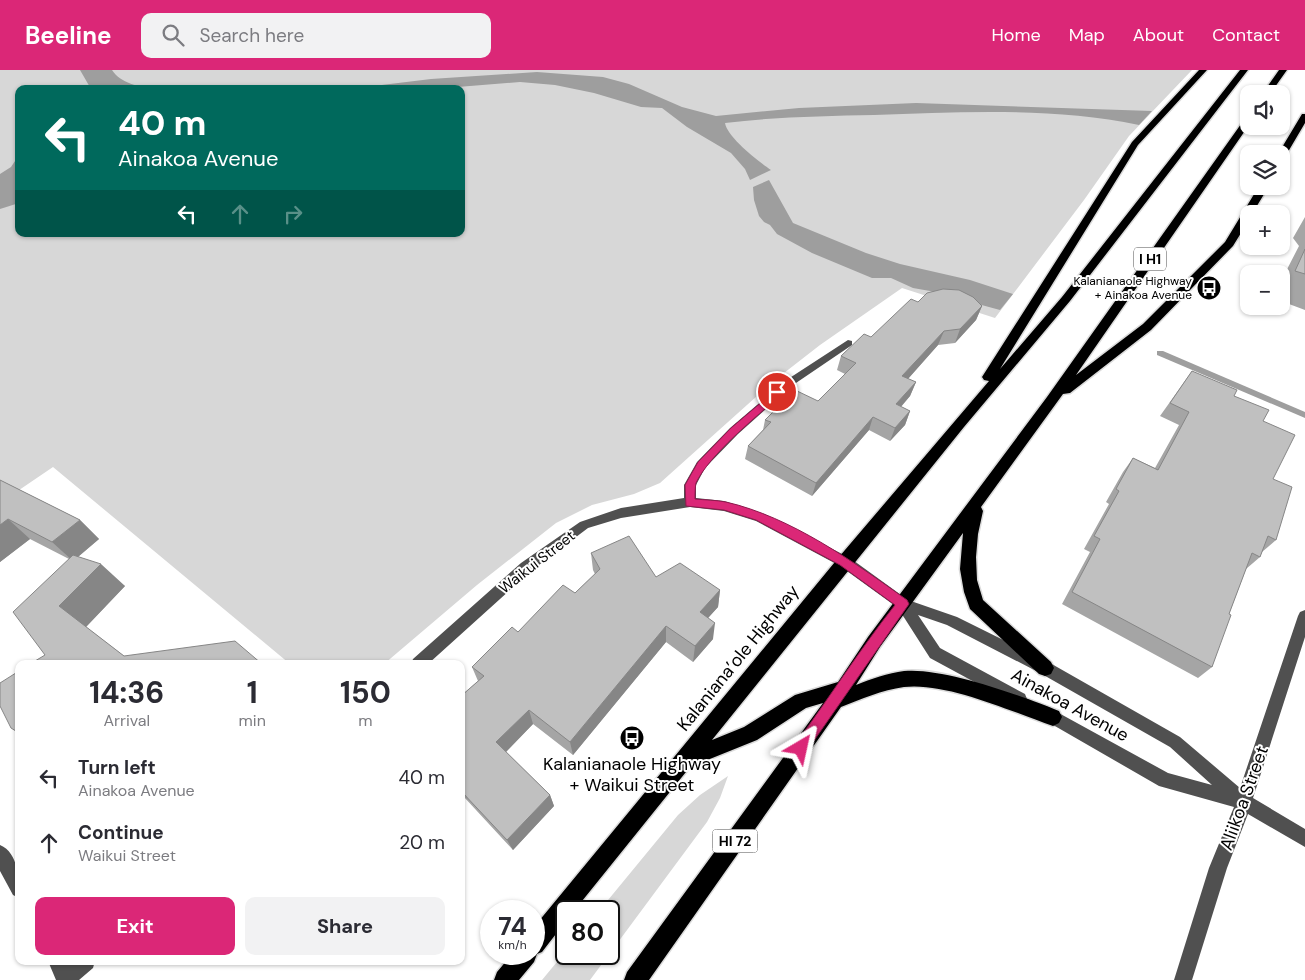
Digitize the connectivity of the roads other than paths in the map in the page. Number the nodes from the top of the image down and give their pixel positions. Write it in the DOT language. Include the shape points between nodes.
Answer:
graph roads {
  1 [pos="1203,70"];
  2 [pos="1244,70"];
  3 [pos="1283,70"];
  4 [pos="1272,85"];
  5 [pos="1305,116"];
  6 [pos="1240,132"];
  7 [pos="1288,145"];
  8 [pos="1259,195"];
  9 [pos="848,343"];
  10 [pos="1052,400"];
  11 [pos="959,424"];
  12 [pos="981,498"];
  13 [pos="690,502"];
  14 [pos="844,562"];
  15 [pos="903,604"];
  16 [pos="1305,616"];
  17 [pos="422,660"];
  18 [pos="1045,668"];
  19 [pos="839,694"];
  20 [pos="1053,717"];
  21 [pos="685,759"];
  22 [pos="1244,802"];
  23 [pos="1305,839"];
  24 [pos="0,853"];
  25 [pos="15,881"];
  26 [pos="545,931"];
  27 [pos="59,965"];
  28 [pos="81,965"];
  29 [pos="517,965"];
  30 [pos="65,979"];
  31 [pos="505,980"];
  32 [pos="635,980"];
  33 [pos="1183,980"];
  1 -- 11 [label="highway" via="1135,144"];
  2 -- 11 [label="highway, I H1" via="1066,299"];
  3 -- 4 [label="highway"];
  5 -- 7 [label="highway"];
  6 -- 10 [label="highway, I H1"];
  8 -- 10 [label="highway" via="1230,244 1147,326"];
  9 -- 13 [label="street" via="788,383 734,431 701,465 690,485"];
  10 -- 12 [label="highway, I H1"];
  11 -- 14 [label="highway, I H1"];
  12 -- 15 [label="highway, I H1"];
  12 -- 18 [label="highway" via="969,534 967,553 976,604"];
  13 -- 14 [label="street, Waikui Street" via="724,506 760,517"];
  13 -- 17 [label="street, Waikui Street" via="621,513 584,525 526,567"];
  14 -- 15 [label="street, Ainakoa Avenue"];
  14 -- 21 [label="highway, Kalaniana’ole Highway"];
  15 -- 18 [label="street, Ainakoa Avenue" via="952,622"];
  15 -- 19 [label="highway, HI 72"];
  15 -- 20 [label="street, Ainakoa Avenue" via="935,652"];
  16 -- 22 [label="street, Aliikoa Street"];
  18 -- 22 [label="street, Ainakoa Avenue" via="1175,742"];
  19 -- 20 [label="highway" via="906,678 926,679"];
  19 -- 21 [label="highway" via="801,701 750,734"];
  19 -- 32 [label="highway, HI 72"];
  20 -- 22 [label="street, Ainakoa Avenue" via="1165,780"];
  21 -- 26 [label="highway, Kalaniana’ole Highway"];
  22 -- 23 [label="street, Ainakoa Avenue"];
  22 -- 33 [label="street, Aliikoa Street" via="1218,868"];
  24 -- 25 [label="street"];
  27 -- 30 [label="street"];
  28 -- 30 [label="street"];
  29 -- 31 [label="highway"];
}
